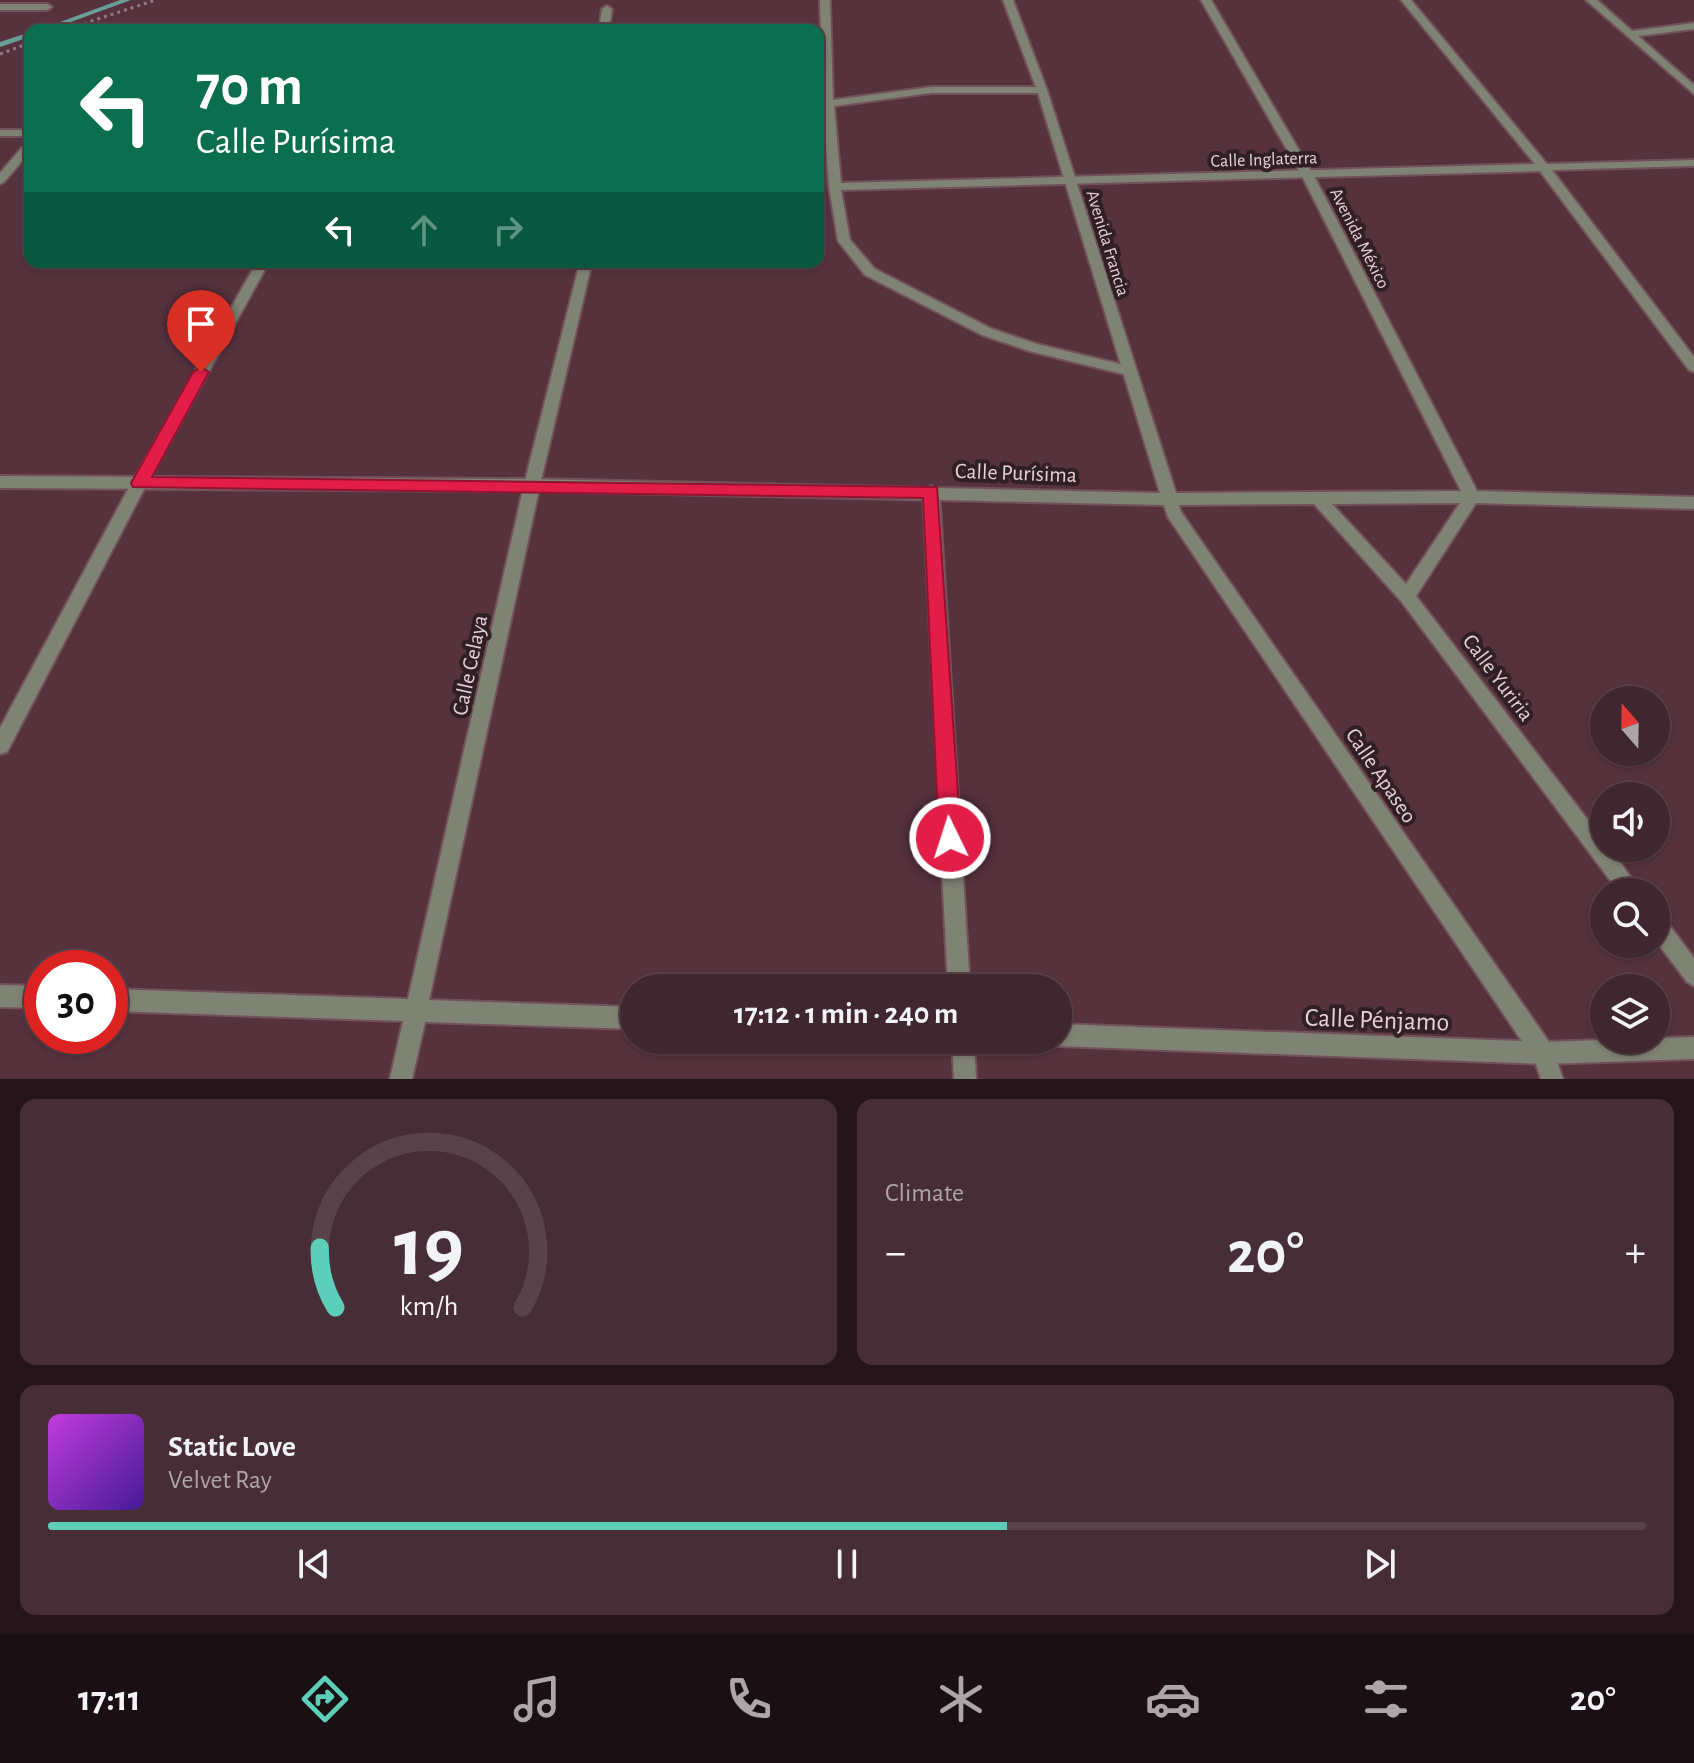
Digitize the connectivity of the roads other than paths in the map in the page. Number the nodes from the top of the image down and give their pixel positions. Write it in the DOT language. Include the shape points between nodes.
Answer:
graph roads {
  1 [pos="825,0"];
  2 [pos="1008,0"];
  3 [pos="1206,0"];
  4 [pos="1406,0"];
  5 [pos="1591,0"];
  6 [pos="0,7"];
  7 [pos="47,7"];
  8 [pos="607,9"];
  9 [pos="605,24"];
  10 [pos="1694,26"];
  11 [pos="1632,34"];
  12 [pos="824,52"];
  13 [pos="1042,90"];
  14 [pos="1694,91"];
  15 [pos="824,104"];
  16 [pos="824,111"];
  17 [pos="0,133"];
  18 [pos="24,133"];
  19 [pos="24,152"];
  20 [pos="1694,163"];
  21 [pos="1544,168"];
  22 [pos="1308,176"];
  23 [pos="0,180"];
  24 [pos="1071,182"];
  25 [pos="835,187"];
  26 [pos="260,268"];
  27 [pos="585,268"];
  28 [pos="1694,367"];
  29 [pos="1127,370"];
  30 [pos="0,482"];
  31 [pos="140,483"];
  32 [pos="532,485"];
  33 [pos="931,492"];
  34 [pos="1472,497"];
  35 [pos="1167,499"];
  36 [pos="1320,500"];
  37 [pos="1694,503"];
  38 [pos="1407,596"];
  39 [pos="0,746"];
  40 [pos="1620,878"];
  41 [pos="1670,943"];
  42 [pos="958,974"];
  43 [pos="1694,975"];
  44 [pos="0,996"];
  45 [pos="24,997"];
  46 [pos="128,1001"];
  47 [pos="419,1009"];
  48 [pos="620,1017"];
  49 [pos="1072,1036"];
  50 [pos="1694,1048"];
  51 [pos="1543,1053"];
  52 [pos="964,1054"];
  53 [pos="401,1079"];
  54 [pos="965,1079"];
  55 [pos="1552,1079"];
  1 -- 12 [label="street"];
  2 -- 13 [label="street, Avenida Francia"];
  3 -- 22 [label="street, Avenida México"];
  4 -- 21 [label="street"];
  5 -- 11 [label="street"];
  6 -- 7 [label="street"];
  8 -- 9 [label="street"];
  10 -- 11 [label="street"];
  11 -- 14 [label="street"];
  13 -- 15 [label="street" via="931,90"];
  13 -- 24 [label="street, Avenida Francia"];
  16 -- 25 [label="street"];
  17 -- 18 [label="street"];
  19 -- 23 [label="street"];
  20 -- 21 [label="street, Calle Inglaterra"];
  21 -- 22 [label="street, Calle Inglaterra"];
  21 -- 28 [label="street"];
  22 -- 24 [label="street, Calle Inglaterra"];
  22 -- 34 [label="street, Avenida México"];
  24 -- 25 [label="street, Calle Inglaterra"];
  24 -- 29 [label="street, Avenida Francia"];
  25 -- 29 [label="street" via="844,241 870,272 987,332"];
  26 -- 31 [label="street"];
  27 -- 32 [label="street, Calle Celaya"];
  29 -- 35 [label="street, Avenida Francia"];
  30 -- 31 [label="street, Calle Purísima"];
  31 -- 32 [label="street, Calle Purísima"];
  31 -- 39 [label="street"];
  32 -- 33 [label="street, Calle Purísima"];
  32 -- 47 [label="street, Calle Celaya"];
  33 -- 35 [label="street, Calle Purísima"];
  33 -- 42 [label="street"];
  34 -- 36 [label="street, Calle Purísima"];
  34 -- 37 [label="street, Calle Purísima"];
  34 -- 38 [label="street"];
  35 -- 36 [label="street, Calle Purísima"];
  35 -- 51 [label="street, Calle Apaseo"];
  36 -- 38 [label="street, Calle Yuriria"];
  38 -- 40 [label="street, Calle Yuriria"];
  41 -- 43 [label="street"];
  44 -- 45 [label="street"];
  46 -- 47 [label="street"];
  47 -- 48 [label="street"];
  47 -- 53 [label="street, Calle Celaya"];
  49 -- 51 [label="street, Calle Pénjamo"];
  50 -- 51 [label="street, Calle Pénjamo"];
  51 -- 55 [label="street, Calle Apaseo"];
  52 -- 54 [label="street"];
}
